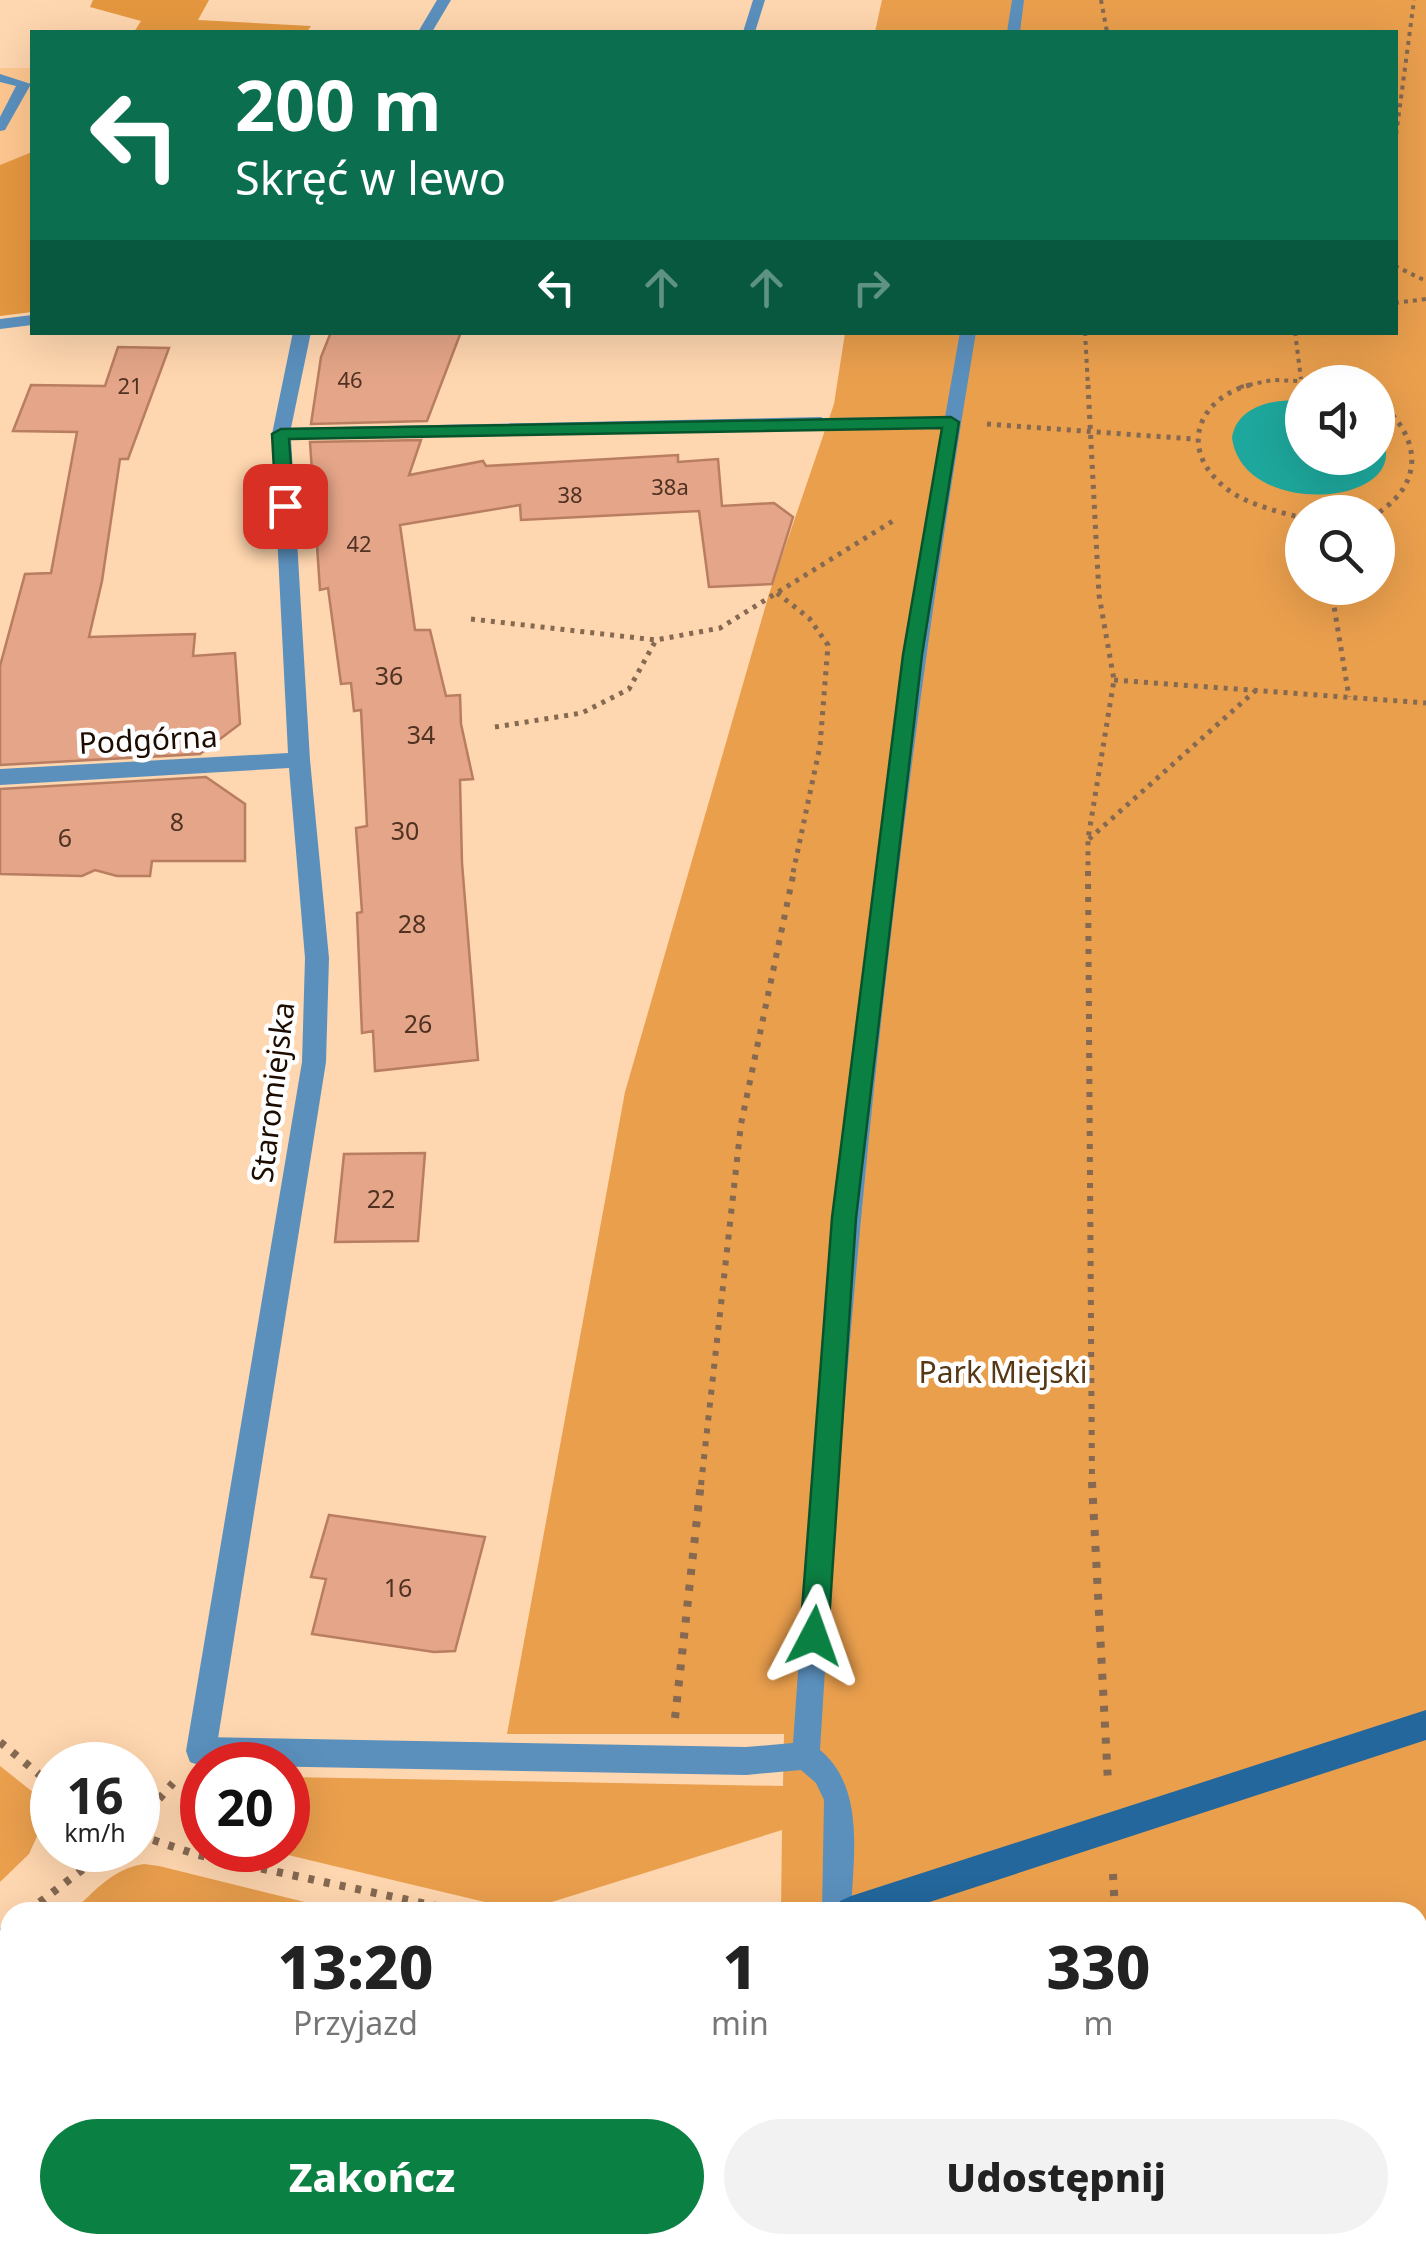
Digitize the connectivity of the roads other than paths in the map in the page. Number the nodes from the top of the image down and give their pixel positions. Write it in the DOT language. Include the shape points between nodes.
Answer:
graph roads {
  1 [pos="444,0"];
  2 [pos="759,0"];
  3 [pos="1018,0"];
  4 [pos="426,30"];
  5 [pos="751,30"];
  6 [pos="1014,30"];
  7 [pos="0,78"];
  8 [pos="0,126"];
  9 [pos="30,320"];
  10 [pos="0,324"];
  11 [pos="301,335"];
  12 [pos="967,335"];
  13 [pos="951,422"];
  14 [pos="821,423"];
  15 [pos="281,434"];
  16 [pos="300,760"];
  17 [pos="0,777"];
  18 [pos="1426,1725"];
  19 [pos="201,1742"];
  20 [pos="310,1753"];
  21 [pos="806,1756"];
  22 [pos="837,1902"];
  23 [pos="882,1902"];
  1 -- 4 [label="street"];
  2 -- 5 [label="lane"];
  3 -- 6 [label="lane"];
  7 -- 8 [label="lane" via="24,84"];
  9 -- 10 [label="lane"];
  11 -- 15 [label="street, Staromiejska"];
  12 -- 13 [label="lane"];
  13 -- 14 [label="lane"];
  13 -- 21 [label="lane" via="912,655 844,1218"];
  14 -- 15 [label="street"];
  15 -- 16 [label="street, Staromiejska"];
  16 -- 17 [label="street, Podgórna"];
  16 -- 19 [label="street, Staromiejska" via="317,958 314,1062"];
  18 -- 23 [label="main road"];
  20 -- 21 [label="lane"];
  21 -- 22 [label="lane" via="826,1773 838,1799"];
}
